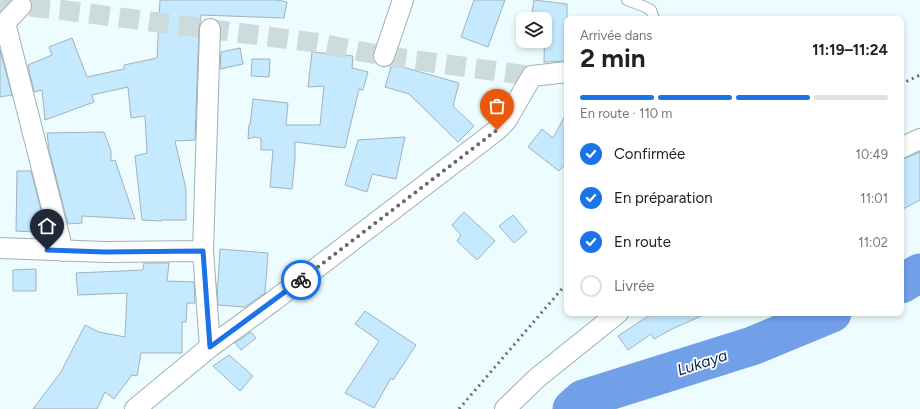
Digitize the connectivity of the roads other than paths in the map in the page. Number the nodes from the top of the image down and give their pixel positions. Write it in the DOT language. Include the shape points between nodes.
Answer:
graph roads {
  1 [pos="403,0"];
  2 [pos="627,0"];
  3 [pos="21,6"];
  4 [pos="653,16"];
  5 [pos="2,24"];
  6 [pos="210,29"];
  7 [pos="384,56"];
  8 [pos="564,72"];
  9 [pos="920,139"];
  10 [pos="904,147"];
  11 [pos="0,248"];
  12 [pos="63,251"];
  13 [pos="203,251"];
  14 [pos="614,316"];
  15 [pos="210,347"];
  16 [pos="135,409"];
  17 [pos="506,409"];
  1 -- 7 [label="street"];
  2 -- 4 [label="lane" via="651,10"];
  3 -- 5 [label="street"];
  5 -- 12 [label="street"];
  6 -- 13 [label="street"];
  8 -- 15 [label="street" via="532,76 506,121 497,130"];
  9 -- 10 [label="street"];
  11 -- 12 [label="street"];
  12 -- 13 [label="street"];
  13 -- 15 [label="street"];
  14 -- 17 [label="street" via="537,378"];
  15 -- 16 [label="street"];
}
